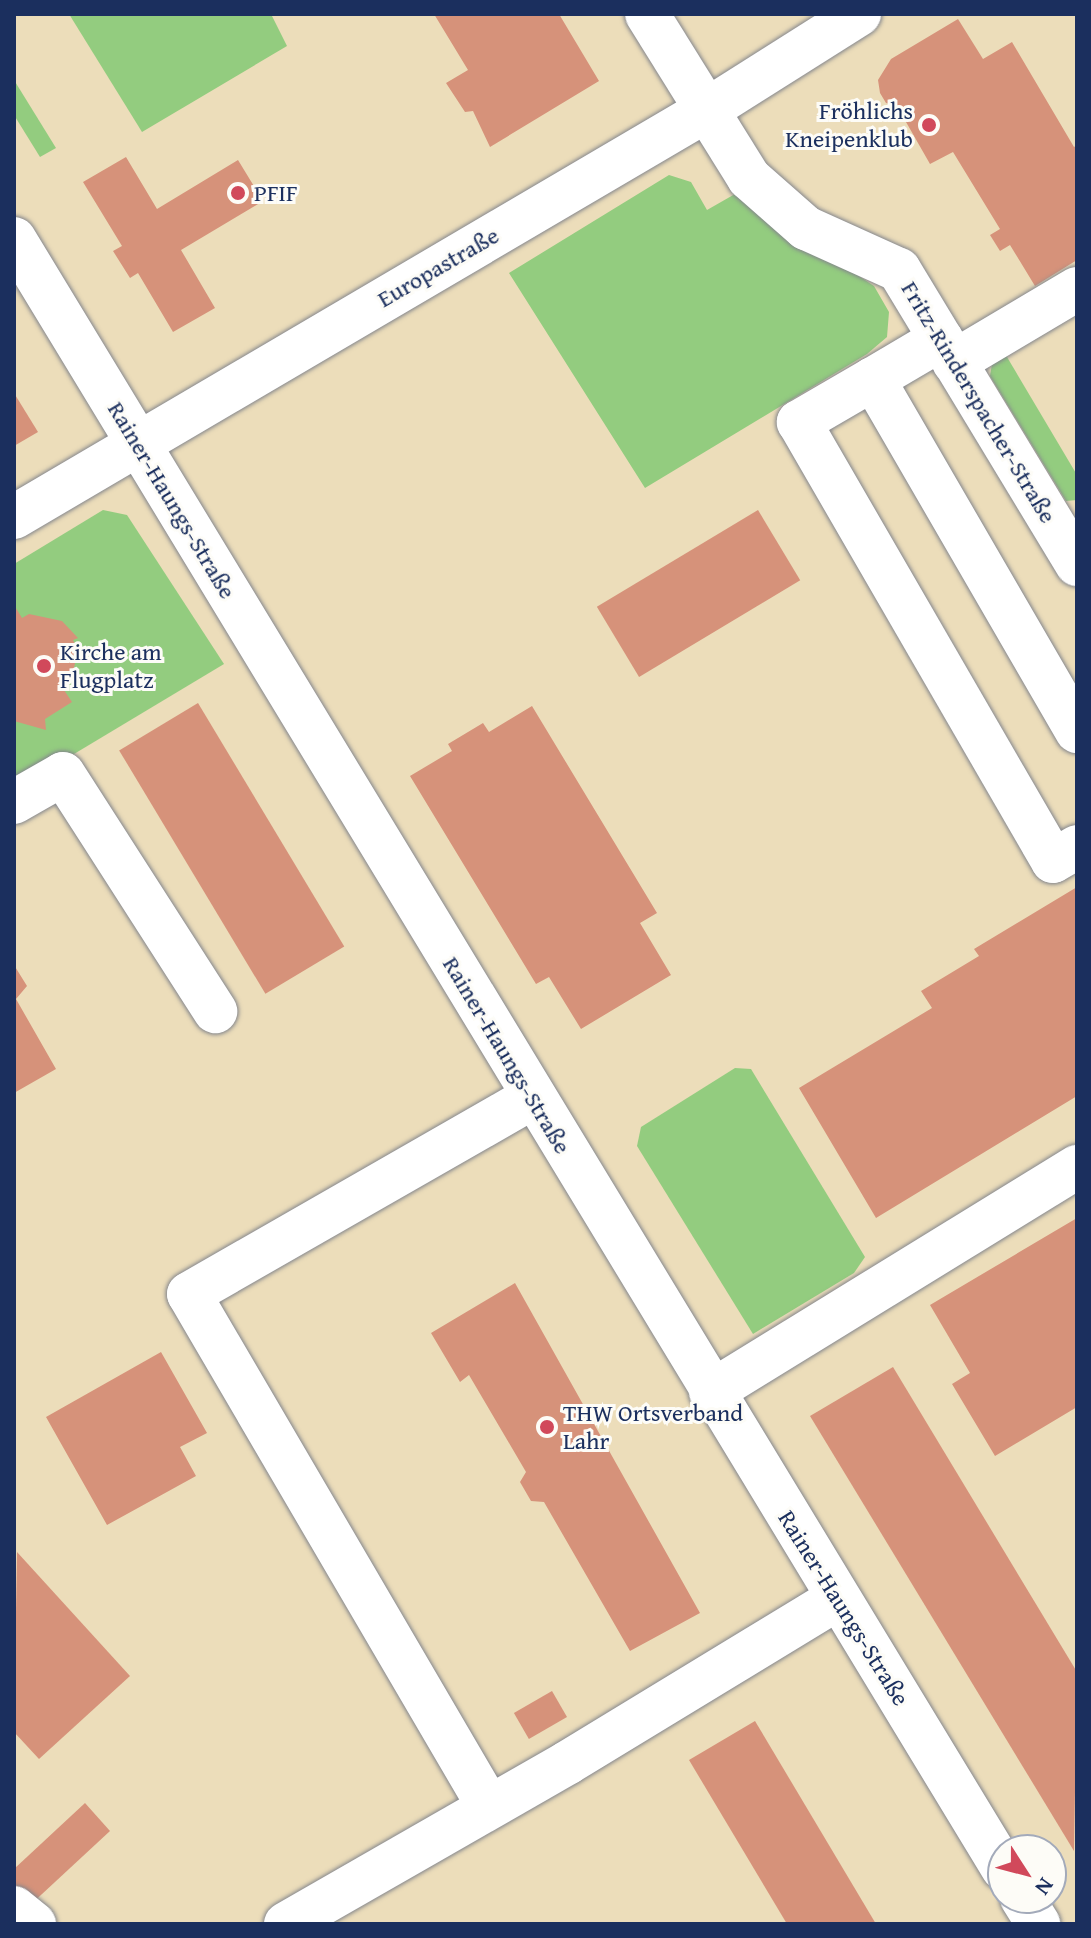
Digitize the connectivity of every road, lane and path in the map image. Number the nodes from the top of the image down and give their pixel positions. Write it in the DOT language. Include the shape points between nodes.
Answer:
graph roads {
  1 [pos="647,14"];
  2 [pos="859,14"];
  3 [pos="707,110"];
  4 [pos="14,239"];
  5 [pos="1077,289"];
  6 [pos="948,351"];
  7 [pos="873,379"];
  8 [pos="137,443"];
  9 [pos="14,517"];
  10 [pos="1071,540"];
  11 [pos="1077,731"];
  12 [pos="14,802"];
  13 [pos="1077,847"];
  14 [pos="215,1011"];
  15 [pos="533,1097"];
  16 [pos="1077,1167"];
  17 [pos="711,1392"];
  18 [pos="838,1598"];
  19 [pos="489,1807"];
  20 [pos="987,1842"];
  21 [pos="14,1908"];
  22 [pos="34,1924"];
  23 [pos="286,1924"];
  1 -- 3 [label="street, Fritz-Rinderspacher-Straße"];
  2 -- 3 [label="street, Europastraße"];
  3 -- 6 [label="street, Fritz-Rinderspacher-Straße" via="749,178 806,228 899,270"];
  3 -- 8 [label="street, Europastraße"];
  4 -- 8 [label="street, Rainer-Haungs-Straße"];
  5 -- 6 [label="street"];
  6 -- 7 [label="street"];
  6 -- 10 [label="street, Fritz-Rinderspacher-Straße"];
  7 -- 11 [label="street"];
  7 -- 13 [label="street" via="799,422 1053,861"];
  8 -- 9 [label="street, Europastraße"];
  8 -- 15 [label="street, Rainer-Haungs-Straße"];
  12 -- 14 [label="street" via="63,774"];
  15 -- 17 [label="street, Rainer-Haungs-Straße"];
  15 -- 19 [label="street" via="189,1294"];
  16 -- 17 [label="street"];
  17 -- 18 [label="street, Rainer-Haungs-Straße"];
  18 -- 19 [label="street"];
  18 -- 20 [label="street, Rainer-Haungs-Straße"];
  19 -- 23 [label="street"];
  21 -- 22 [label="street"];
}
